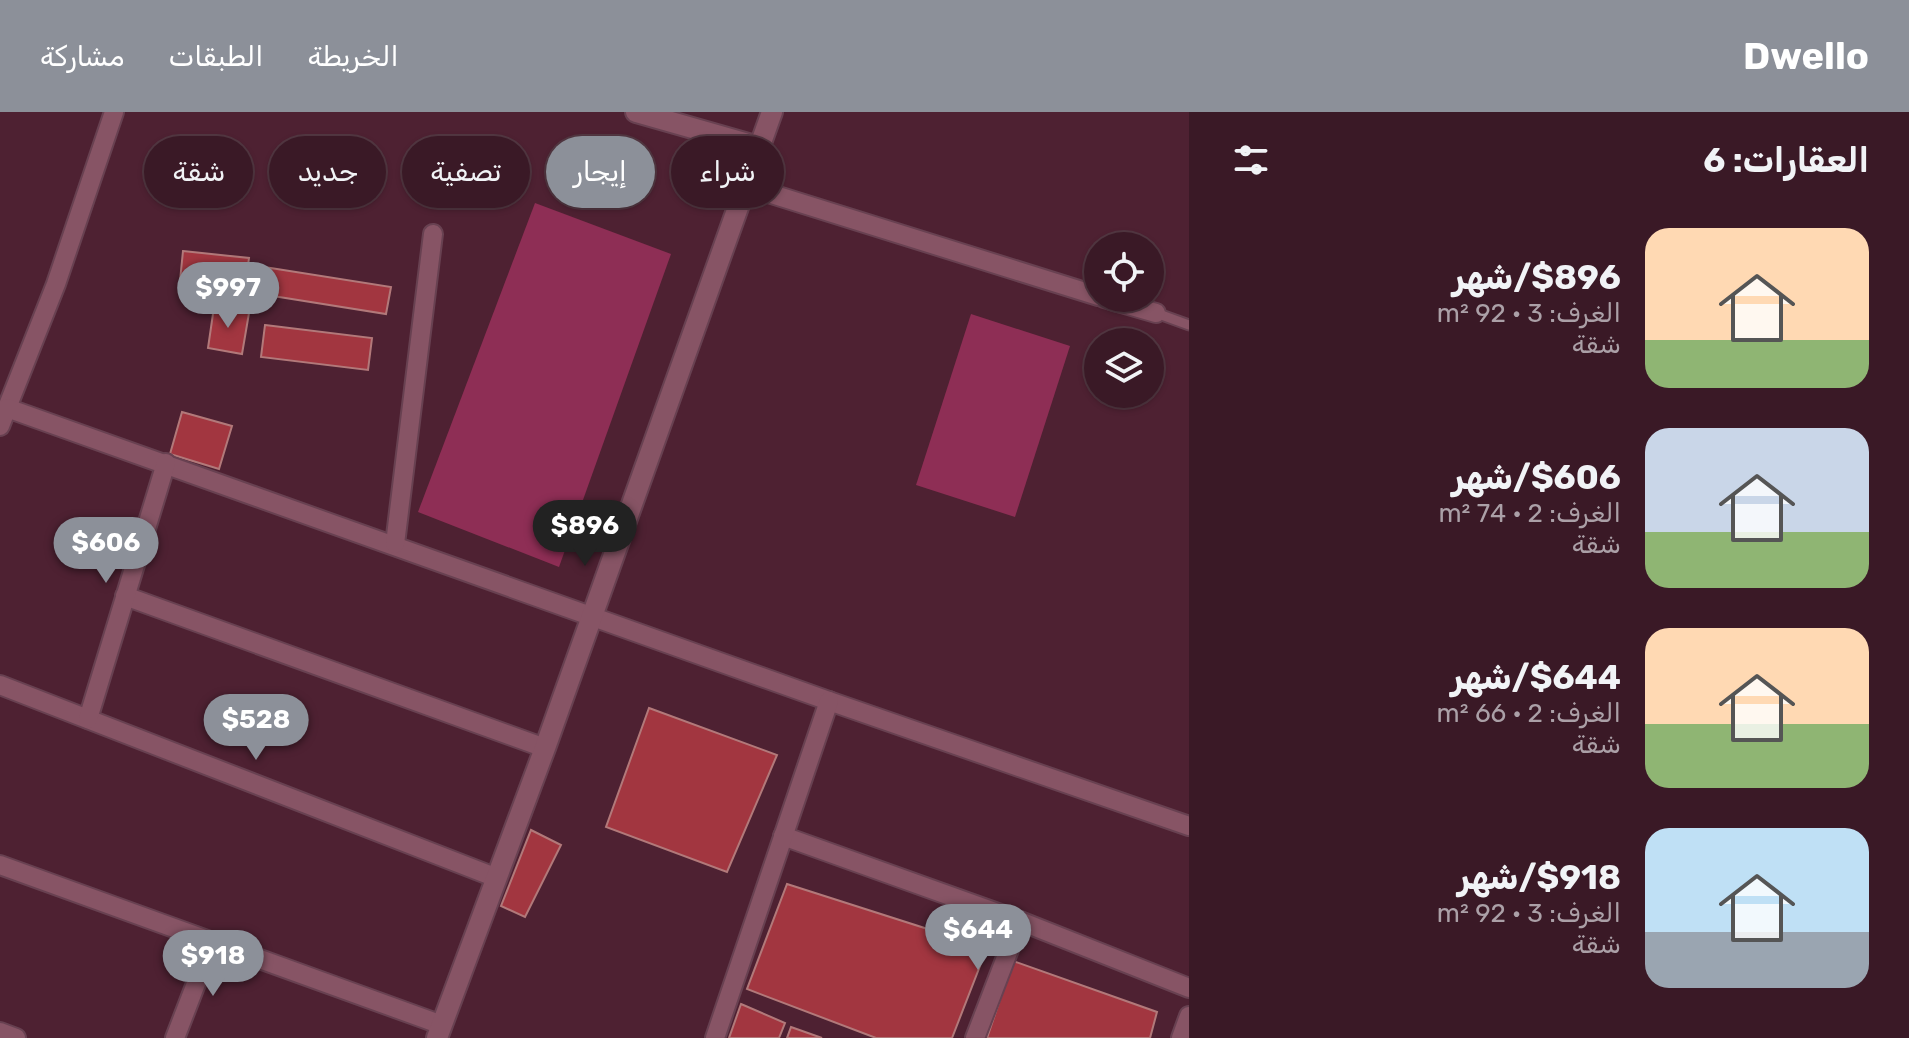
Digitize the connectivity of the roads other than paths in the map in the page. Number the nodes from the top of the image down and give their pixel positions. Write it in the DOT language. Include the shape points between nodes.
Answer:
graph roads {
  1 [pos="114,112"];
  2 [pos="636,112"];
  3 [pos="772,112"];
  4 [pos="720,136"];
  5 [pos="763,136"];
  6 [pos="784,198"];
  7 [pos="738,208"];
  8 [pos="433,234"];
  9 [pos="1084,292"];
  10 [pos="1153,312"];
  11 [pos="1156,313"];
  12 [pos="1189,325"];
  13 [pos="7,408"];
  14 [pos="0,426"];
  15 [pos="166,463"];
  16 [pos="395,544"];
  17 [pos="125,596"];
  18 [pos="592,615"];
  19 [pos="0,685"];
  20 [pos="829,701"];
  21 [pos="88,719"];
  22 [pos="545,748"];
  23 [pos="1189,826"];
  24 [pos="783,836"];
  25 [pos="0,865"];
  26 [pos="497,878"];
  27 [pos="1020,921"];
  28 [pos="212,942"];
  29 [pos="1189,988"];
  30 [pos="1189,1016"];
  31 [pos="440,1031"];
  32 [pos="0,1032"];
  33 [pos="16,1038"];
  34 [pos="175,1038"];
  35 [pos="715,1038"];
  36 [pos="975,1038"];
  37 [pos="1181,1038"];
  1 -- 13 [label="street"];
  2 -- 4 [label="street"];
  3 -- 5 [label="street"];
  6 -- 9 [label="street"];
  7 -- 18 [label="street"];
  8 -- 16 [label="street"];
  10 -- 11 [label="street"];
  11 -- 12 [label="lane"];
  13 -- 14 [label="street"];
  13 -- 15 [label="street"];
  15 -- 16 [label="street"];
  15 -- 17 [label="street"];
  16 -- 18 [label="street"];
  17 -- 21 [label="street"];
  17 -- 22 [label="street"];
  18 -- 20 [label="street"];
  18 -- 22 [label="street"];
  19 -- 21 [label="street"];
  20 -- 23 [label="street"];
  20 -- 24 [label="street"];
  21 -- 26 [label="street"];
  22 -- 26 [label="street"];
  24 -- 27 [label="street"];
  24 -- 35 [label="street"];
  25 -- 28 [label="street"];
  26 -- 31 [label="street"];
  27 -- 29 [label="street"];
  27 -- 36 [label="street"];
  28 -- 31 [label="street"];
  28 -- 34 [label="street"];
  30 -- 37 [label="street"];
  32 -- 33 [label="street"];
}
